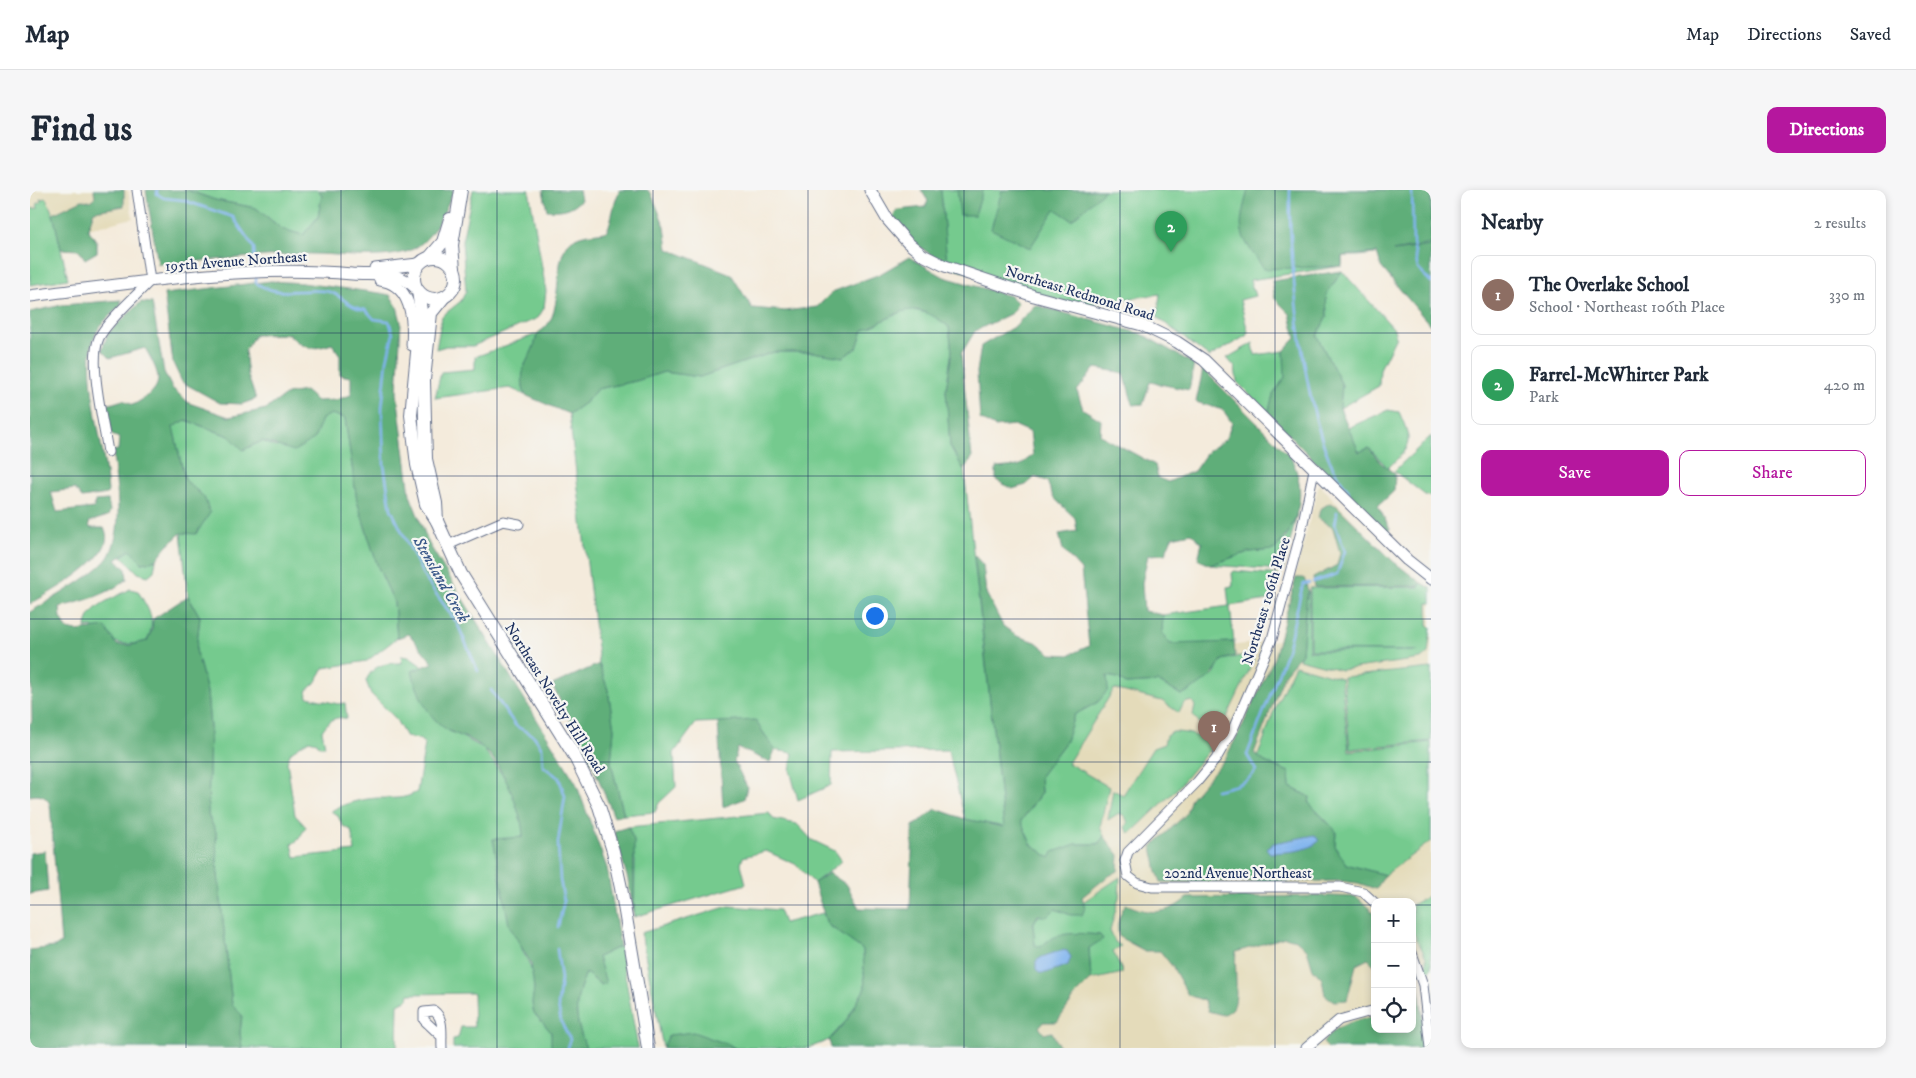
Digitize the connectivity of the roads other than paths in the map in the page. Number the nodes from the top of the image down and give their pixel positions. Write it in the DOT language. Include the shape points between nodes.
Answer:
graph roads {
  1 [pos="137,190"];
  2 [pos="460,190"];
  3 [pos="870,190"];
  4 [pos="430,257"];
  5 [pos="418,264"];
  6 [pos="454,269"];
  7 [pos="324,271"];
  8 [pos="150,282"];
  9 [pos="418,290"];
  10 [pos="30,296"];
  11 [pos="444,297"];
  12 [pos="412,400"];
  13 [pos="108,452"];
  14 [pos="1314,470"];
  15 [pos="438,521"];
  16 [pos="519,524"];
  17 [pos="448,545"];
  18 [pos="1431,579"];
  19 [pos="1128,876"];
  20 [pos="1371,899"];
  21 [pos="1416,964"];
  22 [pos="1421,977"];
  23 [pos="1416,981"];
  24 [pos="1371,1011"];
  25 [pos="442,1037"];
  26 [pos="442,1048"];
  27 [pos="648,1048"];
  28 [pos="1306,1048"];
  29 [pos="1430,1048"];
  1 -- 8 [label="street"];
  2 -- 4 [label="main road" via="442,242"];
  2 -- 6 [label="main road" via="452,245"];
  3 -- 14 [label="street, Northeast Redmond Road" via="887,219 907,242 945,266 1034,296 1125,319 1177,342 1224,378"];
  4 -- 5 [label="main road"];
  4 -- 6 [label="main road" via="444,258"];
  5 -- 7 [label="street" via="399,268"];
  5 -- 9 [label="main road" via="413,277"];
  6 -- 11 [label="main road" via="456,282"];
  7 -- 8 [label="street, 195th Avenue Northeast" via="272,270"];
  7 -- 9 [label="street" via="398,277"];
  7 -- 12 [label="street" via="388,281 404,294 413,326"];
  8 -- 10 [label="street, 195th Avenue Northeast"];
  8 -- 13 [label="street, 195th Avenue Northeast" via="98,338 95,353 97,381"];
  9 -- 11 [label="main road" via="432,299"];
  9 -- 12 [label="main road, Northeast Novelty Hill Road" via="421,311"];
  11 -- 15 [label="main road, Northeast Novelty Hill Road" via="431,313 424,380 426,459"];
  12 -- 15 [label="main road, Northeast Novelty Hill Road" via="417,465 426,504"];
  14 -- 18 [label="street, Northeast Redmond Road"];
  14 -- 19 [label="street, Northeast 106th Place" via="1272,638 1238,719 1216,759 1128,852 1125,861"];
  15 -- 17 [label="main road, Northeast Novelty Hill Road"];
  16 -- 17 [label="street" via="503,521"];
  17 -- 27 [label="main road, Northeast Novelty Hill Road" via="488,620 574,755 599,806 621,888"];
  19 -- 20 [label="street, 202nd Avenue Northeast" via="1137,883 1152,887 1351,888"];
  21 -- 22 [label="street"];
  22 -- 23 [label="street"];
  22 -- 29 [label="street"];
  24 -- 28 [label="street" via="1339,1020"];
  25 -- 26 [label="street"];
}
